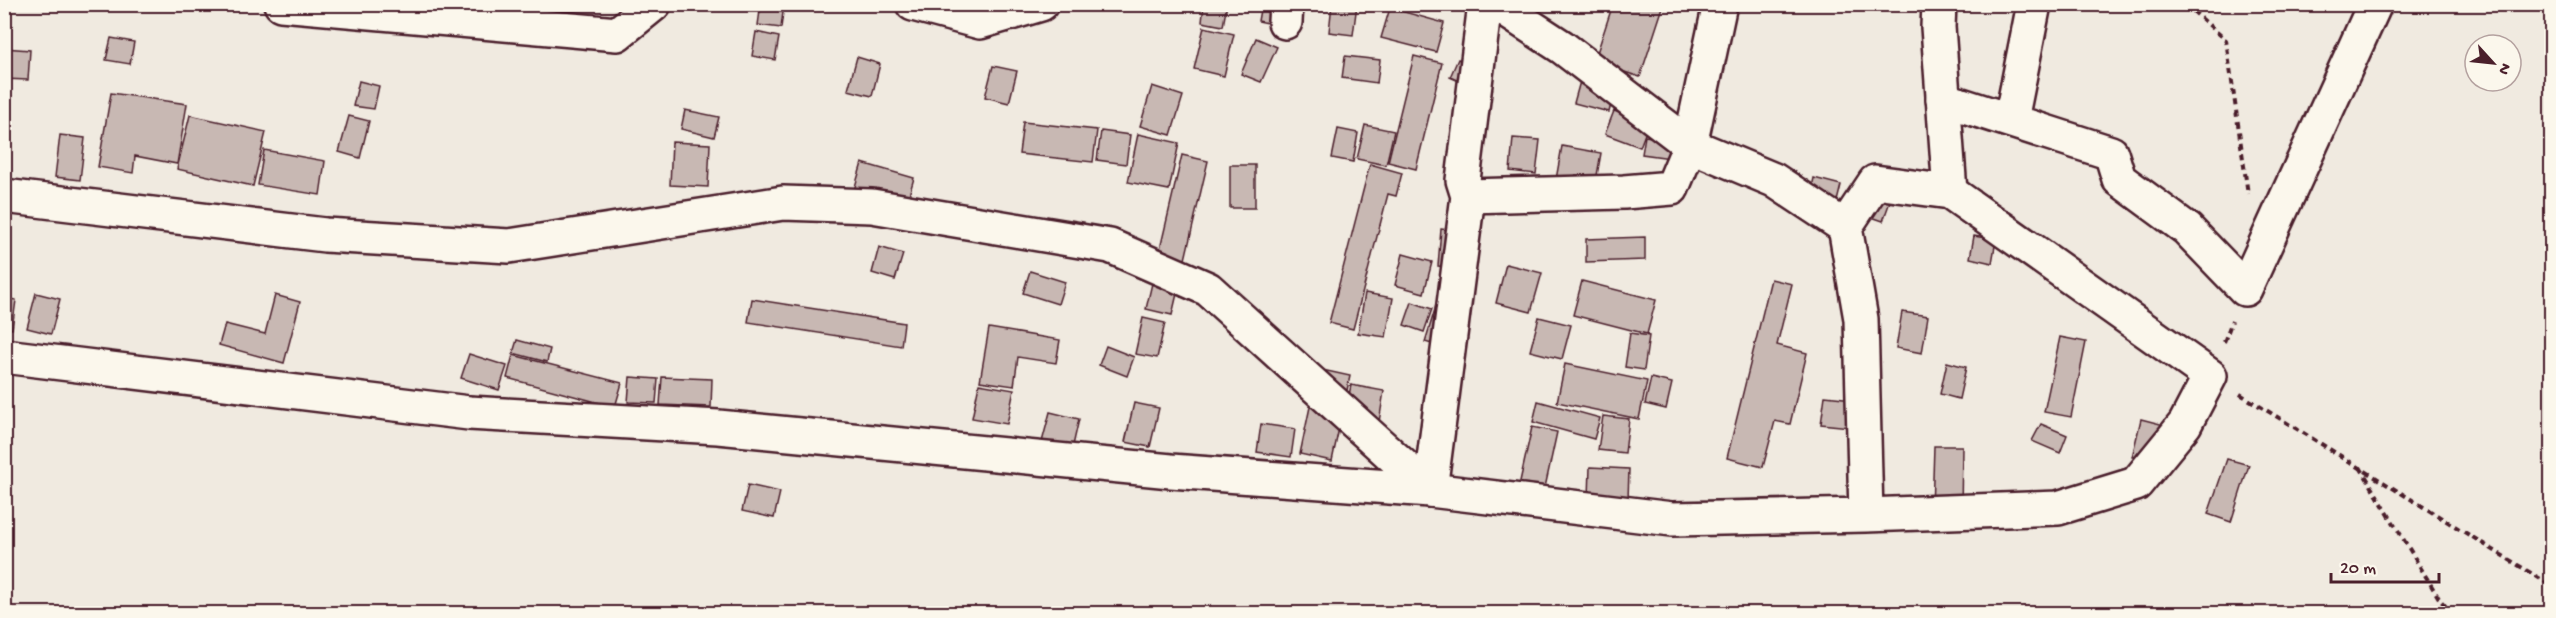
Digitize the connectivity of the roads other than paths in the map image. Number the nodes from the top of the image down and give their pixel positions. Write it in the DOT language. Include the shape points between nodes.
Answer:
graph roads {
  1 [pos="281,4"];
  2 [pos="654,4"];
  3 [pos="913,4"];
  4 [pos="1041,4"];
  5 [pos="1485,4"];
  6 [pos="1496,4"];
  7 [pos="1720,4"];
  8 [pos="1939,4"];
  9 [pos="2034,4"];
  10 [pos="2375,4"];
  11 [pos="1944,99"];
  12 [pos="2011,120"];
  13 [pos="1690,145"];
  14 [pos="1950,192"];
  15 [pos="4,196"];
  16 [pos="1468,196"];
  17 [pos="1845,227"];
  18 [pos="4,356"];
  19 [pos="1430,490"];
  20 [pos="1866,515"];
  1 -- 2 [label="street" via="617,34"];
  3 -- 4 [label="street" via="980,22"];
  5 -- 16 [label="street" via="1463,180"];
  6 -- 13 [label="street" via="1562,47"];
  7 -- 13 [label="street"];
  8 -- 11 [label="street"];
  9 -- 12 [label="street"];
  10 -- 12 [label="street" via="2245,289 2187,229 2119,179 2111,153"];
  11 -- 12 [label="street"];
  11 -- 14 [label="street"];
  13 -- 16 [label="street" via="1672,188"];
  13 -- 17 [label="street" via="1774,180"];
  14 -- 17 [label="street" via="1875,182"];
  14 -- 20 [label="street" via="2210,376 2185,424 2136,484 2058,508"];
  15 -- 19 [label="street" via="325,234 508,246 783,203 872,206 1110,246 1208,289"];
  16 -- 19 [label="street"];
  17 -- 20 [label="street" via="1861,319"];
  18 -- 19 [label="street" via="469,413 718,427 1171,471"];
  19 -- 20 [label="street" via="1672,519"];
}
